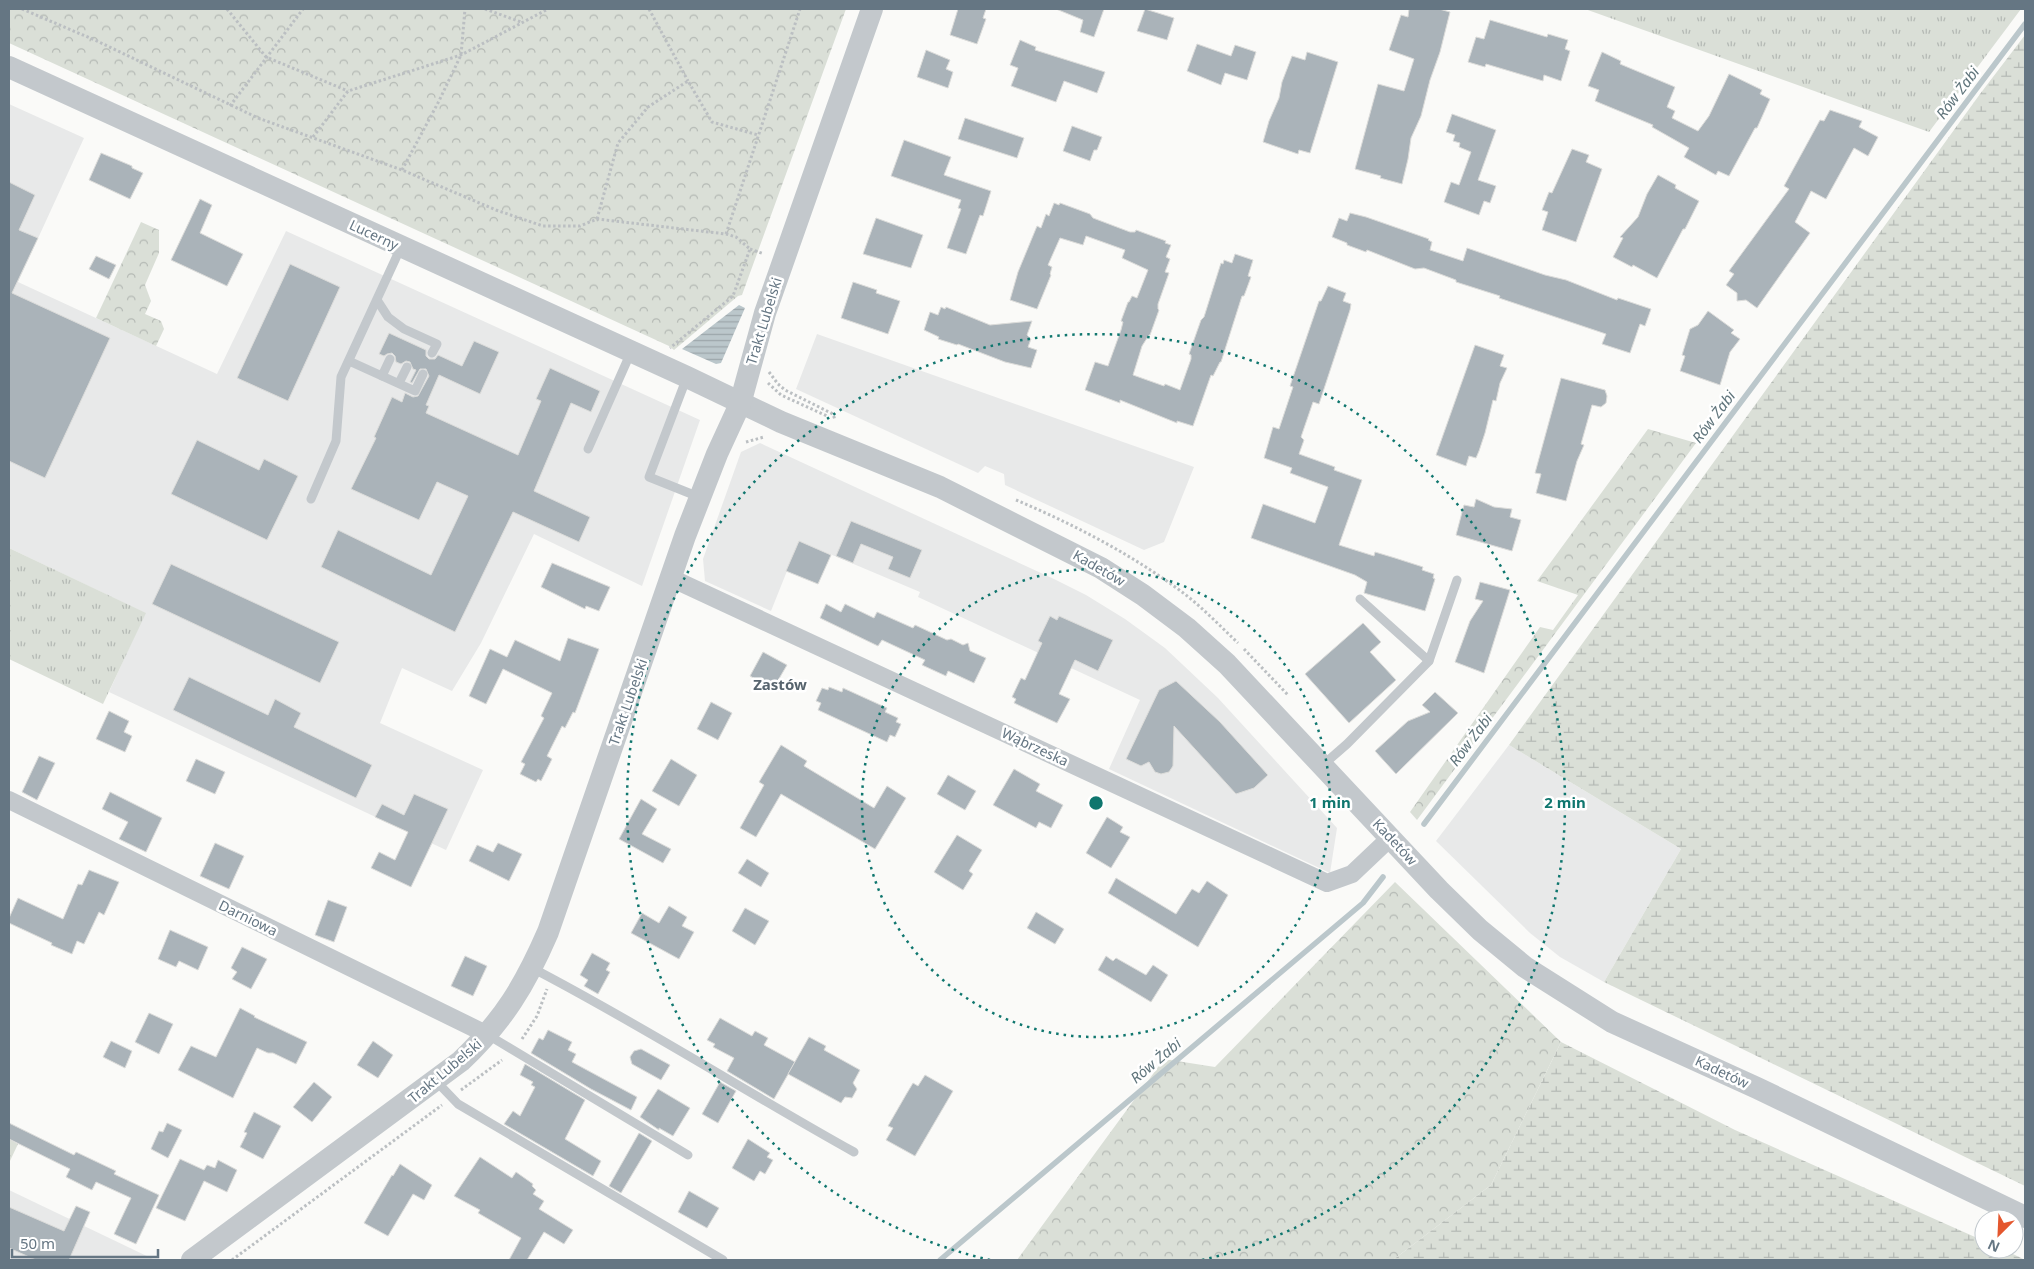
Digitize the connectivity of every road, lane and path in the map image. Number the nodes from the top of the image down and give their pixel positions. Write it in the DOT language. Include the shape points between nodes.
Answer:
graph roads {
  1 [pos="22,9"];
  2 [pos="227,9"];
  3 [pos="303,9"];
  4 [pos="465,9"];
  5 [pos="485,9"];
  6 [pos="548,9"];
  7 [pos="649,9"];
  8 [pos="800,9"];
  9 [pos="872,9"];
  10 [pos="522,23"];
  11 [pos="461,54"];
  12 [pos="266,57"];
  13 [pos="9,67"];
  14 [pos="688,81"];
  15 [pos="348,91"];
  16 [pos="230,106"];
  17 [pos="758,135"];
  18 [pos="313,137"];
  19 [pos="402,170"];
  20 [pos="597,219"];
  21 [pos="726,234"];
  22 [pos="401,247"];
  23 [pos="750,250"];
  24 [pos="770,256"];
  25 [pos="377,300"];
  26 [pos="404,329"];
  27 [pos="421,336"];
  28 [pos="400,338"];
  29 [pos="416,346"];
  30 [pos="631,351"];
  31 [pos="666,352"];
  32 [pos="432,353"];
  33 [pos="390,359"];
  34 [pos="348,361"];
  35 [pos="407,366"];
  36 [pos="748,372"];
  37 [pos="423,374"];
  38 [pos="382,376"];
  39 [pos="687,377"];
  40 [pos="399,383"];
  41 [pos="740,404"];
  42 [pos="843,425"];
  43 [pos="768,438"];
  44 [pos="742,445"];
  45 [pos="588,449"];
  46 [pos="700,497"];
  47 [pos="1012,498"];
  48 [pos="311,500"];
  49 [pos="671,578"];
  50 [pos="1457,580"];
  51 [pos="1360,599"];
  52 [pos="1429,661"];
  53 [pos="1293,701"];
  54 [pos="1323,765"];
  55 [pos="9,800"];
  56 [pos="1390,838"];
  57 [pos="532,968"];
  58 [pos="488,1035"];
  59 [pos="436,1081"];
  60 [pos="854,1152"];
  61 [pos="688,1155"];
  62 [pos="2025,1217"];
  63 [pos="192,1260"];
  64 [pos="723,1260"];
  1 -- 16 [label="path" via="97,41"];
  2 -- 12 [label="path"];
  3 -- 12 [label="path"];
  4 -- 11 [label="path"];
  5 -- 10 [label="path"];
  6 -- 10 [label="path"];
  7 -- 14 [label="path"];
  8 -- 17 [label="path"];
  9 -- 36 [label="street, Trakt Lubelski" via="764,313"];
  10 -- 11 [label="path"];
  11 -- 15 [label="path"];
  11 -- 19 [label="path"];
  12 -- 15 [label="path"];
  12 -- 16 [label="path"];
  13 -- 22 [label="street, Lucerny"];
  14 -- 17 [label="path" via="712,122"];
  14 -- 20 [label="path" via="648,107 618,143"];
  15 -- 18 [label="path"];
  16 -- 18 [label="path"];
  17 -- 21 [label="path"];
  18 -- 19 [label="path"];
  19 -- 20 [label="path" via="542,226 580,226"];
  20 -- 21 [label="path"];
  21 -- 23 [label="path" via="736,237"];
  22 -- 25 [label="lane"];
  22 -- 30 [label="street, Lucerny"];
  23 -- 24 [label="path"];
  23 -- 31 [label="path" via="733,296"];
  25 -- 26 [label="lane" via="388,317"];
  25 -- 34 [label="lane"];
  26 -- 27 [label="lane"];
  26 -- 28 [label="lane"];
  27 -- 29 [label="lane"];
  27 -- 32 [label="lane" via="437,344"];
  30 -- 39 [label="street, Lucerny"];
  30 -- 45 [label="lane"];
  33 -- 38 [label="lane"];
  34 -- 38 [label="lane"];
  34 -- 48 [label="lane" via="341,377 336,441"];
  35 -- 40 [label="lane"];
  36 -- 41 [label="street, Trakt Lubelski"];
  36 -- 42 [label="path" via="763,378 782,395"];
  37 -- 40 [label="lane" via="415,391"];
  38 -- 40 [label="lane"];
  39 -- 41 [label="street, Lucerny"];
  39 -- 46 [label="lane" via="648,478"];
  41 -- 46 [label="street, Trakt Lubelski"];
  41 -- 54 [label="street, Kadetów" via="940,487 1101,568 1187,628 1227,664"];
  43 -- 44 [label="path" via="762,437"];
  46 -- 49 [label="street, Trakt Lubelski"];
  47 -- 53 [label="path" via="1144,565 1182,592 1254,659"];
  49 -- 56 [label="street, Wąbrzeska" via="1327,883 1352,874"];
  49 -- 57 [label="street, Trakt Lubelski" via="548,932"];
  50 -- 52 [label="lane"];
  51 -- 52 [label="lane"];
  52 -- 54 [label="lane"];
  54 -- 56 [label="street, Kadetów"];
  55 -- 58 [label="street, Darniowa"];
  56 -- 62 [label="street, Kadetów" via="1473,923 1524,967 1612,1022"];
  57 -- 58 [label="street, Trakt Lubelski" via="509,1008"];
  57 -- 60 [label="lane"];
  58 -- 59 [label="street, Trakt Lubelski"];
  58 -- 61 [label="lane"];
  59 -- 63 [label="street, Trakt Lubelski"];
  59 -- 64 [label="lane" via="458,1104"];
}
